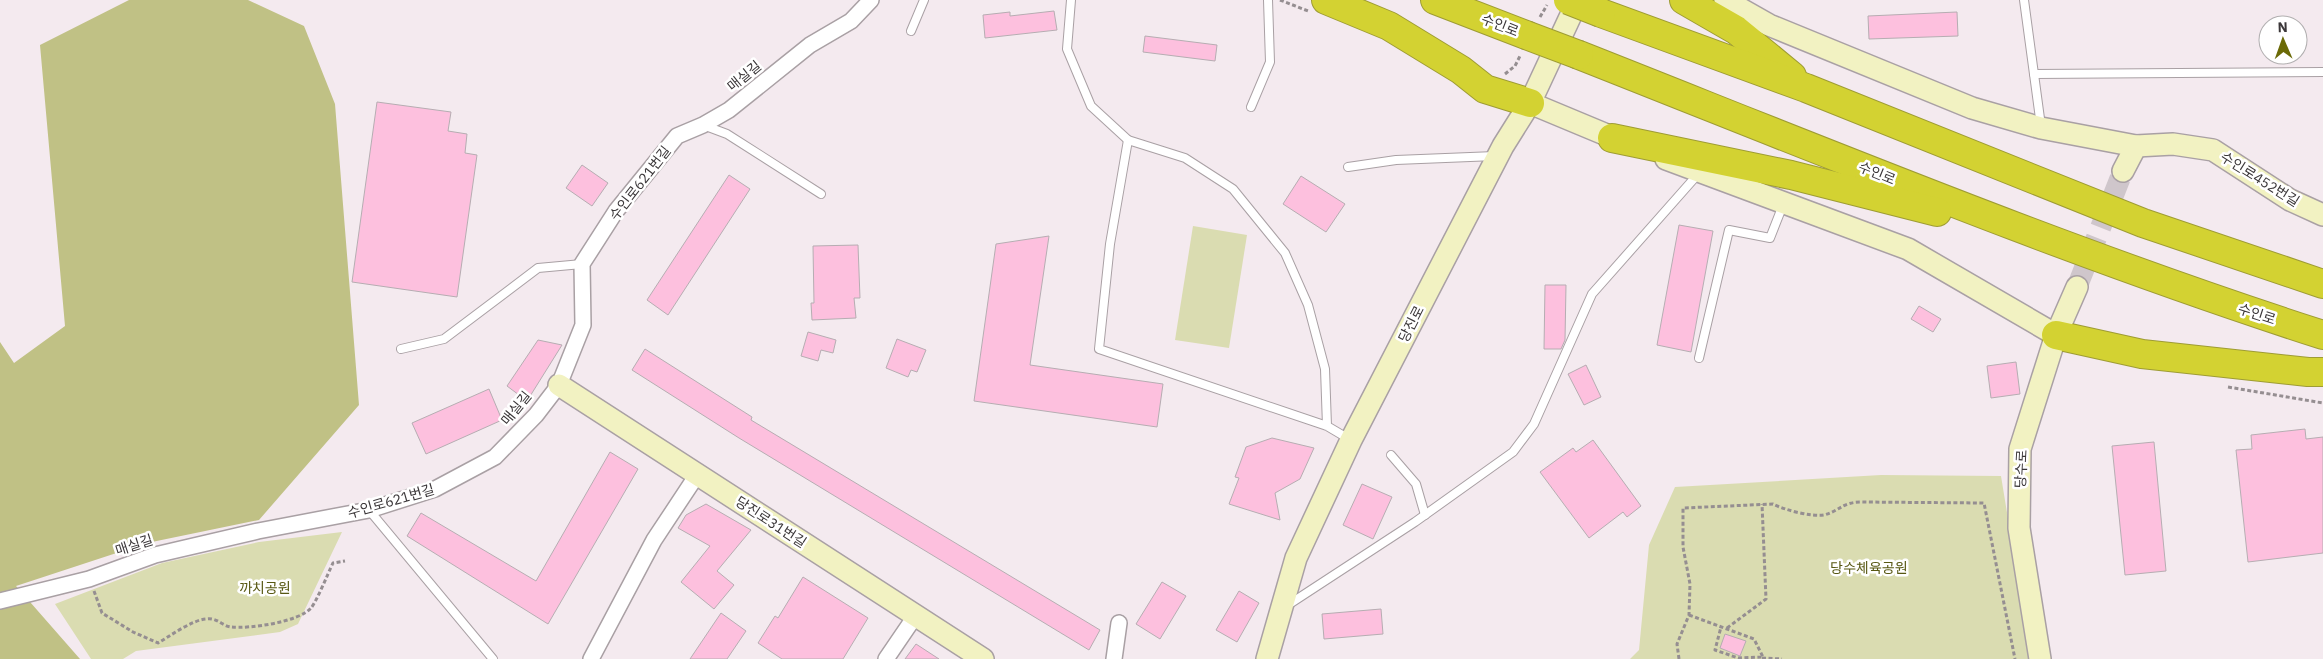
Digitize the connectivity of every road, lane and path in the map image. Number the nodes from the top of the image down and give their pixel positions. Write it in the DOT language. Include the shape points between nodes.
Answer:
graph roads {
  1 [pos="871,0"];
  2 [pos="924,0"];
  3 [pos="1071,0"];
  4 [pos="1268,0"];
  5 [pos="1326,0"];
  6 [pos="1435,0"];
  7 [pos="1568,0"];
  8 [pos="1684,0"];
  9 [pos="1725,0"];
  10 [pos="2024,0"];
  11 [pos="1589,6"];
  12 [pos="911,31"];
  13 [pos="2323,72"];
  14 [pos="2034,74"];
  15 [pos="1806,88"];
  16 [pos="1530,103"];
  17 [pos="1251,107"];
  18 [pos="703,125"];
  19 [pos="2041,128"];
  20 [pos="1612,138"];
  21 [pos="1128,140"];
  22 [pos="2136,146"];
  23 [pos="1498,156"];
  24 [pos="1348,167"];
  25 [pos="2123,171"];
  26 [pos="1700,172"];
  27 [pos="821,194"];
  28 [pos="1784,204"];
  29 [pos="2323,215"];
  30 [pos="2041,237"];
  31 [pos="582,264"];
  32 [pos="2323,284"];
  33 [pos="2077,287"];
  34 [pos="2056,335"];
  35 [pos="2323,335"];
  36 [pos="401,349"];
  37 [pos="1699,358"];
  38 [pos="2323,372"];
  39 [pos="559,385"];
  40 [pos="1327,426"];
  41 [pos="1351,440"];
  42 [pos="1391,456"];
  43 [pos="697,475"];
  44 [pos="1762,504"];
  45 [pos="369,510"];
  46 [pos="1425,515"];
  47 [pos="345,561"];
  48 [pos="89,579"];
  49 [pos="0,601"];
  50 [pos="1282,608"];
  51 [pos="916,615"];
  52 [pos="1689,615"];
  53 [pos="1119,623"];
  54 [pos="1721,627"];
  55 [pos="1726,629"];
  56 [pos="1762,658"];
  57 [pos="493,659"];
  58 [pos="591,659"];
  59 [pos="886,659"];
  60 [pos="983,659"];
  61 [pos="1114,659"];
  62 [pos="1267,659"];
  63 [pos="1679,659"];
  64 [pos="1782,659"];
  65 [pos="2015,659"];
  66 [pos="2040,659"];
  1 -- 18 [label="street, 수인로621번길" via="851,21 810,45 729,110"];
  2 -- 12 [label="lane"];
  3 -- 21 [label="lane" via="1067,49 1091,106"];
  4 -- 17 [label="lane" via="1270,62"];
  5 -- 16 [label="highway" via="1389,26 1461,70 1485,89"];
  6 -- 30 [label="highway, 수인로, bridge"];
  7 -- 11 [label="highway, bridge"];
  8 -- 15 [label="highway" via="1736,30"];
  9 -- 19 [label="street, 수인로452번길" via="1769,25 1962,104"];
  10 -- 14 [label="lane"];
  11 -- 15 [label="highway"];
  11 -- 16 [label="street, 당진로"];
  13 -- 14 [label="lane"];
  14 -- 19 [label="lane"];
  15 -- 32 [label="highway" via="2143,223"];
  16 -- 20 [label="street"];
  16 -- 23 [label="street, 당진로"];
  18 -- 27 [label="lane" via="727,134"];
  18 -- 31 [label="street, 수인로621번길" via="677,136 616,211"];
  19 -- 22 [label="street, 수인로452번길"];
  20 -- 26 [label="street"];
  20 -- 30 [label="highway" via="1791,175"];
  21 -- 40 [label="lane" via="1186,158 1233,189 1284,254 1308,305 1324,369"];
  21 -- 40 [label="lane" via="1110,244 1099,349"];
  22 -- 25 [label="street"];
  22 -- 29 [label="street, 수인로452번길" via="2173,144 2213,150 2290,200"];
  23 -- 24 [label="lane" via="1396,160"];
  23 -- 41 [label="street, 당진로"];
  26 -- 28 [label="street"];
  26 -- 46 [label="lane" via="1592,294 1534,424 1513,452"];
  28 -- 34 [label="street" via="1908,249"];
  28 -- 37 [label="lane" via="1770,238 1730,230"];
  30 -- 35 [label="highway, 수인로" via="2199,295"];
  31 -- 36 [label="lane" via="538,268 444,339"];
  31 -- 39 [label="street, 수인로621번길" via="582,325"];
  33 -- 34 [label="street, 당수로"];
  34 -- 38 [label="highway" via="2142,354"];
  34 -- 66 [label="street, 당수로" via="2020,449 2019,528"];
  39 -- 43 [label="street, 당진로31번길"];
  39 -- 45 [label="street, 수인로621번길" via="536,415 494,457 435,489"];
  40 -- 41 [label="lane"];
  41 -- 50 [label="street, 당진로" via="1296,558"];
  42 -- 46 [label="lane" via="1416,484"];
  43 -- 51 [label="street, 당진로31번길"];
  43 -- 58 [label="street" via="654,540"];
  44 -- 52 [label="path" via="1683,508 1683,547 1690,584"];
  44 -- 55 [label="path" via="1766,599"];
  44 -- 65 [label="path" via="1822,515 1849,502 1984,504"];
  45 -- 48 [label="street, 수인로621번길" via="155,555"];
  45 -- 57 [label="lane"];
  46 -- 50 [label="lane"];
  47 -- 48 [label="path" via="334,563 312,608 298,617 280,623 230,627 216,619 205,619 158,643 102,612"];
  48 -- 49 [label="street, 수인로621번길"];
  50 -- 62 [label="street, 당진로"];
  51 -- 59 [label="street"];
  51 -- 60 [label="street, 당진로31번길"];
  52 -- 54 [label="path"];
  52 -- 63 [label="path" via="1677,644"];
  53 -- 61 [label="street"];
  54 -- 55 [label="path"];
  54 -- 56 [label="path" via="1715,650 1738,658"];
  55 -- 56 [label="path" via="1754,639"];
  56 -- 64 [label="path"];
}
